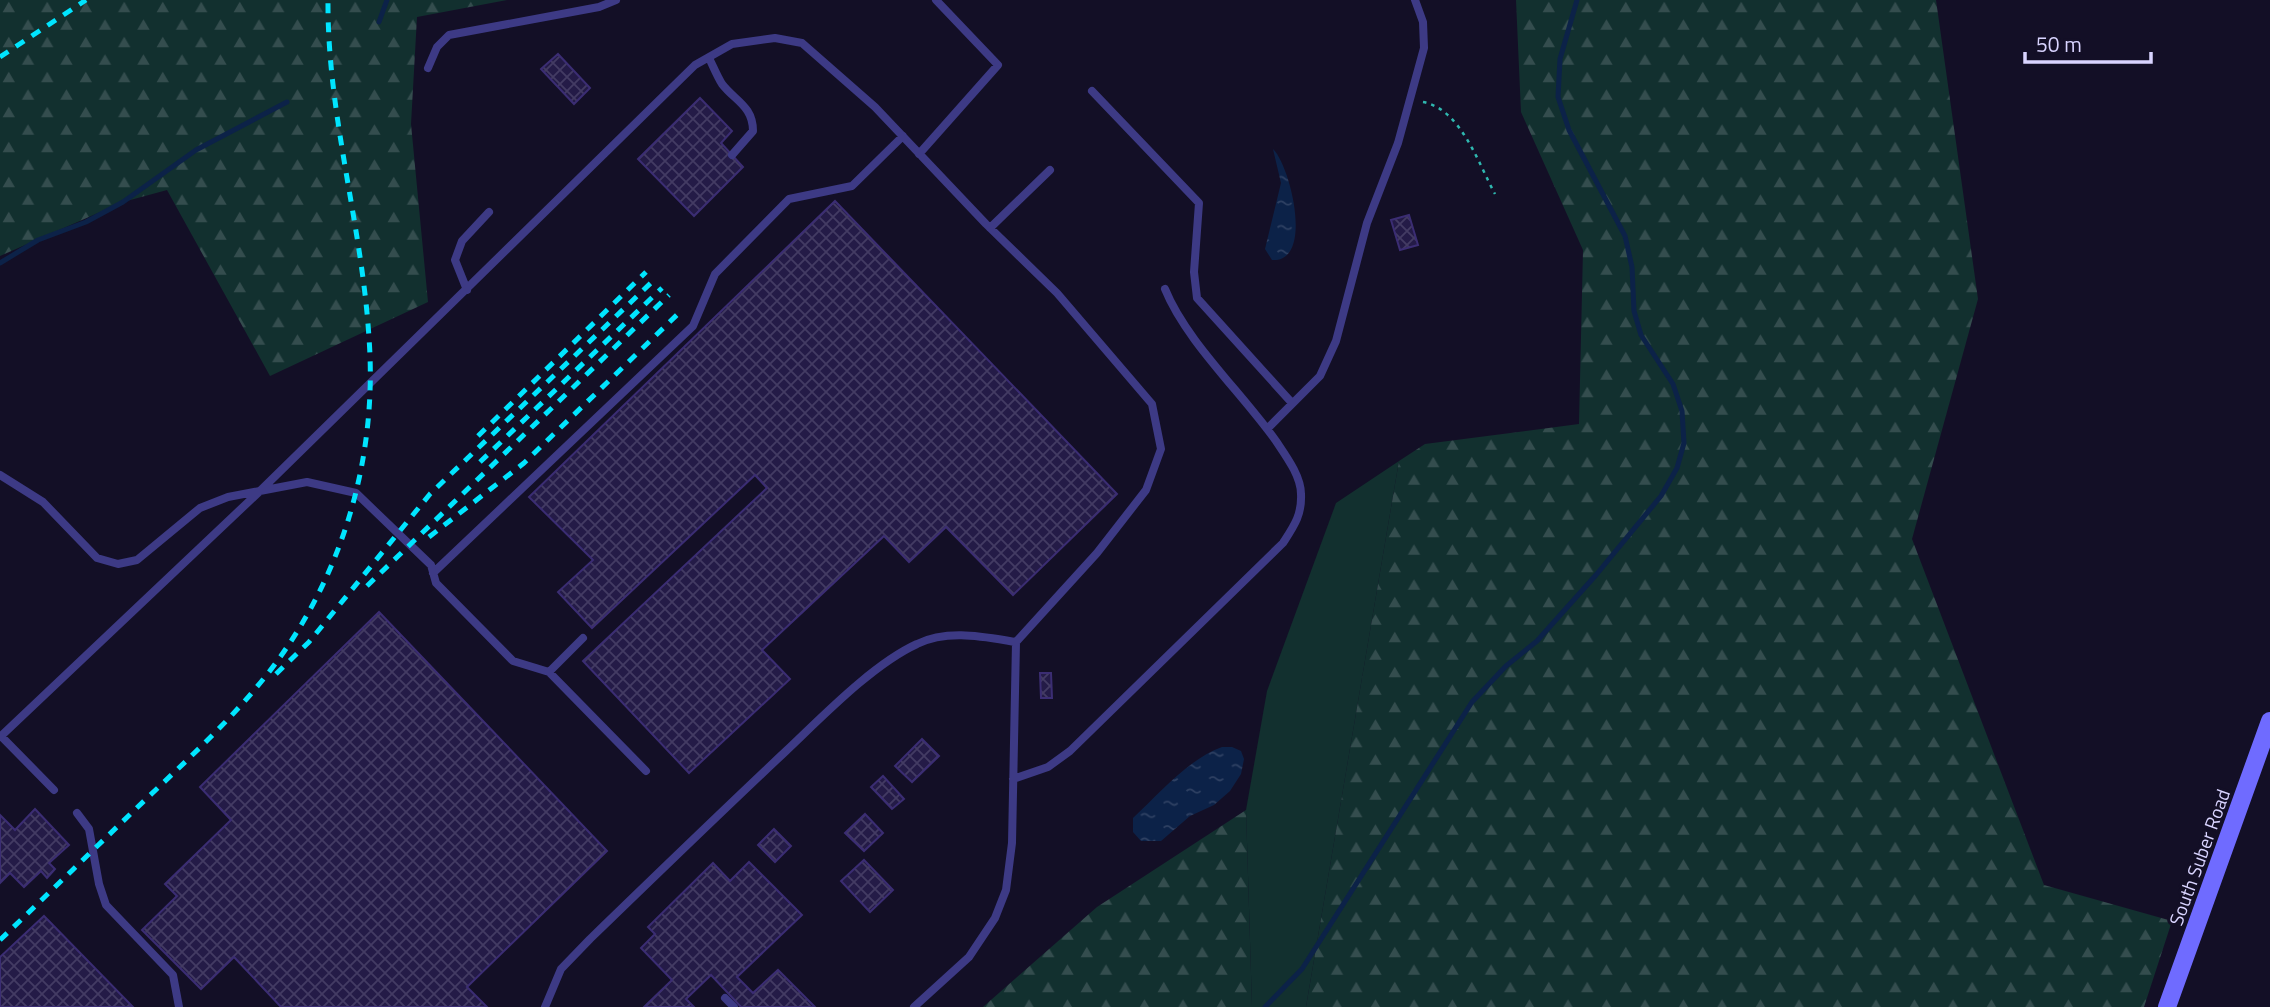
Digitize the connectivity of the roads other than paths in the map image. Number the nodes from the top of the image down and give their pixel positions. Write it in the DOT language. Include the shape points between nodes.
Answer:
graph roads {
  1 [pos="616,0"];
  2 [pos="936,0"];
  3 [pos="1415,0"];
  4 [pos="709,58"];
  5 [pos="428,68"];
  6 [pos="1092,91"];
  7 [pos="903,136"];
  8 [pos="919,153"];
  9 [pos="732,155"];
  10 [pos="1050,170"];
  11 [pos="489,212"];
  12 [pos="990,228"];
  13 [pos="1165,289"];
  14 [pos="467,290"];
  15 [pos="1293,403"];
  16 [pos="1267,429"];
  17 [pos="0,475"];
  18 [pos="261,490"];
  19 [pos="433,573"];
  20 [pos="583,638"];
  21 [pos="1016,642"];
  22 [pos="549,672"];
  23 [pos="2270,721"];
  24 [pos="1,737"];
  25 [pos="646,771"];
  26 [pos="1013,779"];
  27 [pos="54,790"];
  28 [pos="77,813"];
  29 [pos="725,998"];
  30 [pos="179,1007"];
  31 [pos="545,1007"];
  32 [pos="734,1007"];
  33 [pos="914,1007"];
  34 [pos="2167,1007"];
  1 -- 5 [label="lane" via="449,36 437,47"];
  2 -- 8 [label="lane" via="998,65"];
  3 -- 15 [label="lane" via="1423,22 1424,48 1398,143 1367,223 1336,341 1320,376"];
  4 -- 7 [label="lane" via="732,44 775,38 802,43"];
  4 -- 9 [label="lane" via="723,85 748,108 753,120 753,131"];
  4 -- 14 [label="lane" via="695,65"];
  6 -- 15 [label="lane" via="1199,203 1194,272 1197,298"];
  7 -- 8 [label="lane"];
  7 -- 19 [label="lane" via="852,186 789,200 715,274 693,326"];
  8 -- 12 [label="lane"];
  10 -- 12 [label="lane"];
  11 -- 14 [label="lane" via="462,241 455,260"];
  12 -- 21 [label="lane" via="1057,293 1152,404 1161,450 1146,490 1097,553"];
  13 -- 16 [label="lane" via="1174,313"];
  14 -- 18 [label="lane"];
  15 -- 16 [label="lane"];
  16 -- 26 [label="lane" via="1290,461 1302,491 1300,519 1283,543 1070,751 1048,767"];
  17 -- 18 [label="lane" via="43,502 97,558 118,564 137,560 200,508"];
  18 -- 19 [label="lane" via="307,482 356,493"];
  18 -- 24 [label="lane"];
  19 -- 22 [label="lane" via="436,583 513,661"];
  20 -- 22 [label="lane"];
  21 -- 26 [label="lane"];
  21 -- 31 [label="lane" via="974,635 941,636 891,658 590,939 561,969"];
  22 -- 25 [label="lane"];
  23 -- 34 [label="street, South Suber Road"];
  24 -- 27 [label="lane"];
  26 -- 33 [label="lane" via="1006,890 995,918 969,957"];
  28 -- 30 [label="lane" via="89,830 106,905 173,975"];
  29 -- 32 [label="lane"];
}
